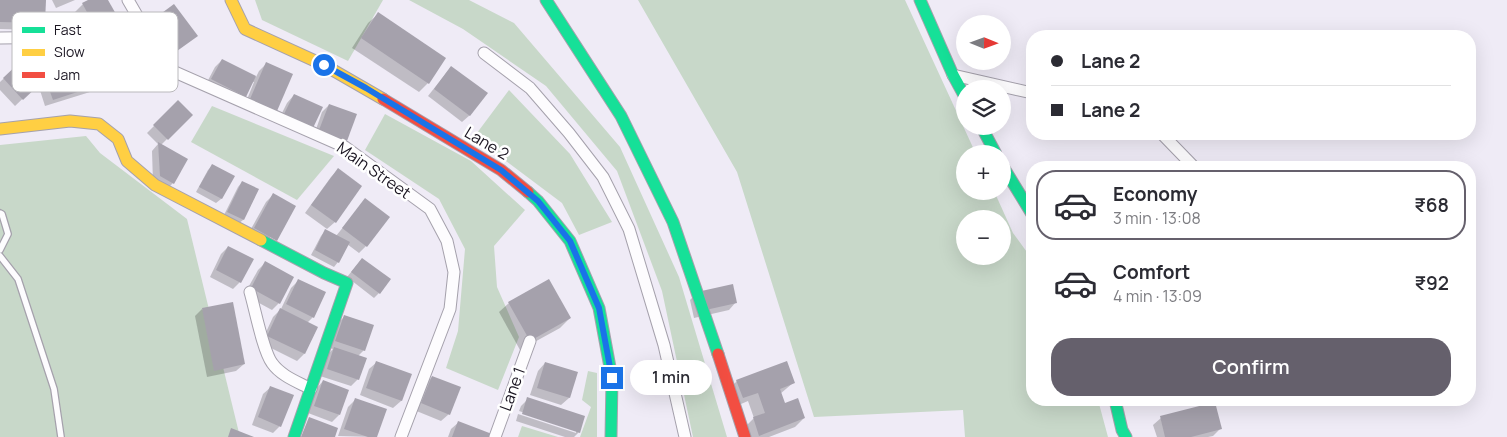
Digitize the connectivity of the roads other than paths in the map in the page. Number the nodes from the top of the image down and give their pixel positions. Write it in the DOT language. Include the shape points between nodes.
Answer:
graph roads {
  1 [pos="128,0"];
  2 [pos="231,0"];
  3 [pos="546,0"];
  4 [pos="920,0"];
  5 [pos="135,12"];
  6 [pos="484,53"];
  7 [pos="178,73"];
  8 [pos="953,75"];
  9 [pos="956,80"];
  10 [pos="1026,92"];
  11 [pos="0,129"];
  12 [pos="1168,140"];
  13 [pos="1188,161"];
  14 [pos="1011,180"];
  15 [pos="1026,204"];
  16 [pos="0,213"];
  17 [pos="0,250"];
  18 [pos="0,256"];
  19 [pos="250,292"];
  20 [pos="530,342"];
  21 [pos="311,389"];
  22 [pos="1116,406"];
  23 [pos="61,437"];
  24 [pos="294,437"];
  25 [pos="401,437"];
  26 [pos="495,437"];
  27 [pos="611,437"];
  28 [pos="686,437"];
  29 [pos="745,437"];
  30 [pos="1126,437"];
  1 -- 5 [label="street, Main Street"];
  2 -- 27 [label="street, Lane 2" via="245,29 366,88 501,170 538,201 570,241 599,308 612,378"];
  3 -- 29 [label="street" via="620,116 673,222"];
  4 -- 8 [label="street"];
  6 -- 28 [label="street" via="530,88 604,177 629,229 664,345"];
  7 -- 25 [label="street, Main Street" via="345,147 430,209 447,241 454,272 450,309"];
  8 -- 9 [label="street"];
  8 -- 10 [label="street"];
  11 -- 21 [label="street" via="70,121 99,124 118,139 127,161 155,185 347,283"];
  12 -- 13 [label="street"];
  14 -- 15 [label="street"];
  16 -- 17 [label="lane" via="8,234"];
  18 -- 23 [label="lane" via="18,279 54,389"];
  19 -- 21 [label="street" via="272,363 282,373"];
  20 -- 26 [label="street, Lane 1"];
  21 -- 24 [label="street"];
  22 -- 30 [label="street"];
}
